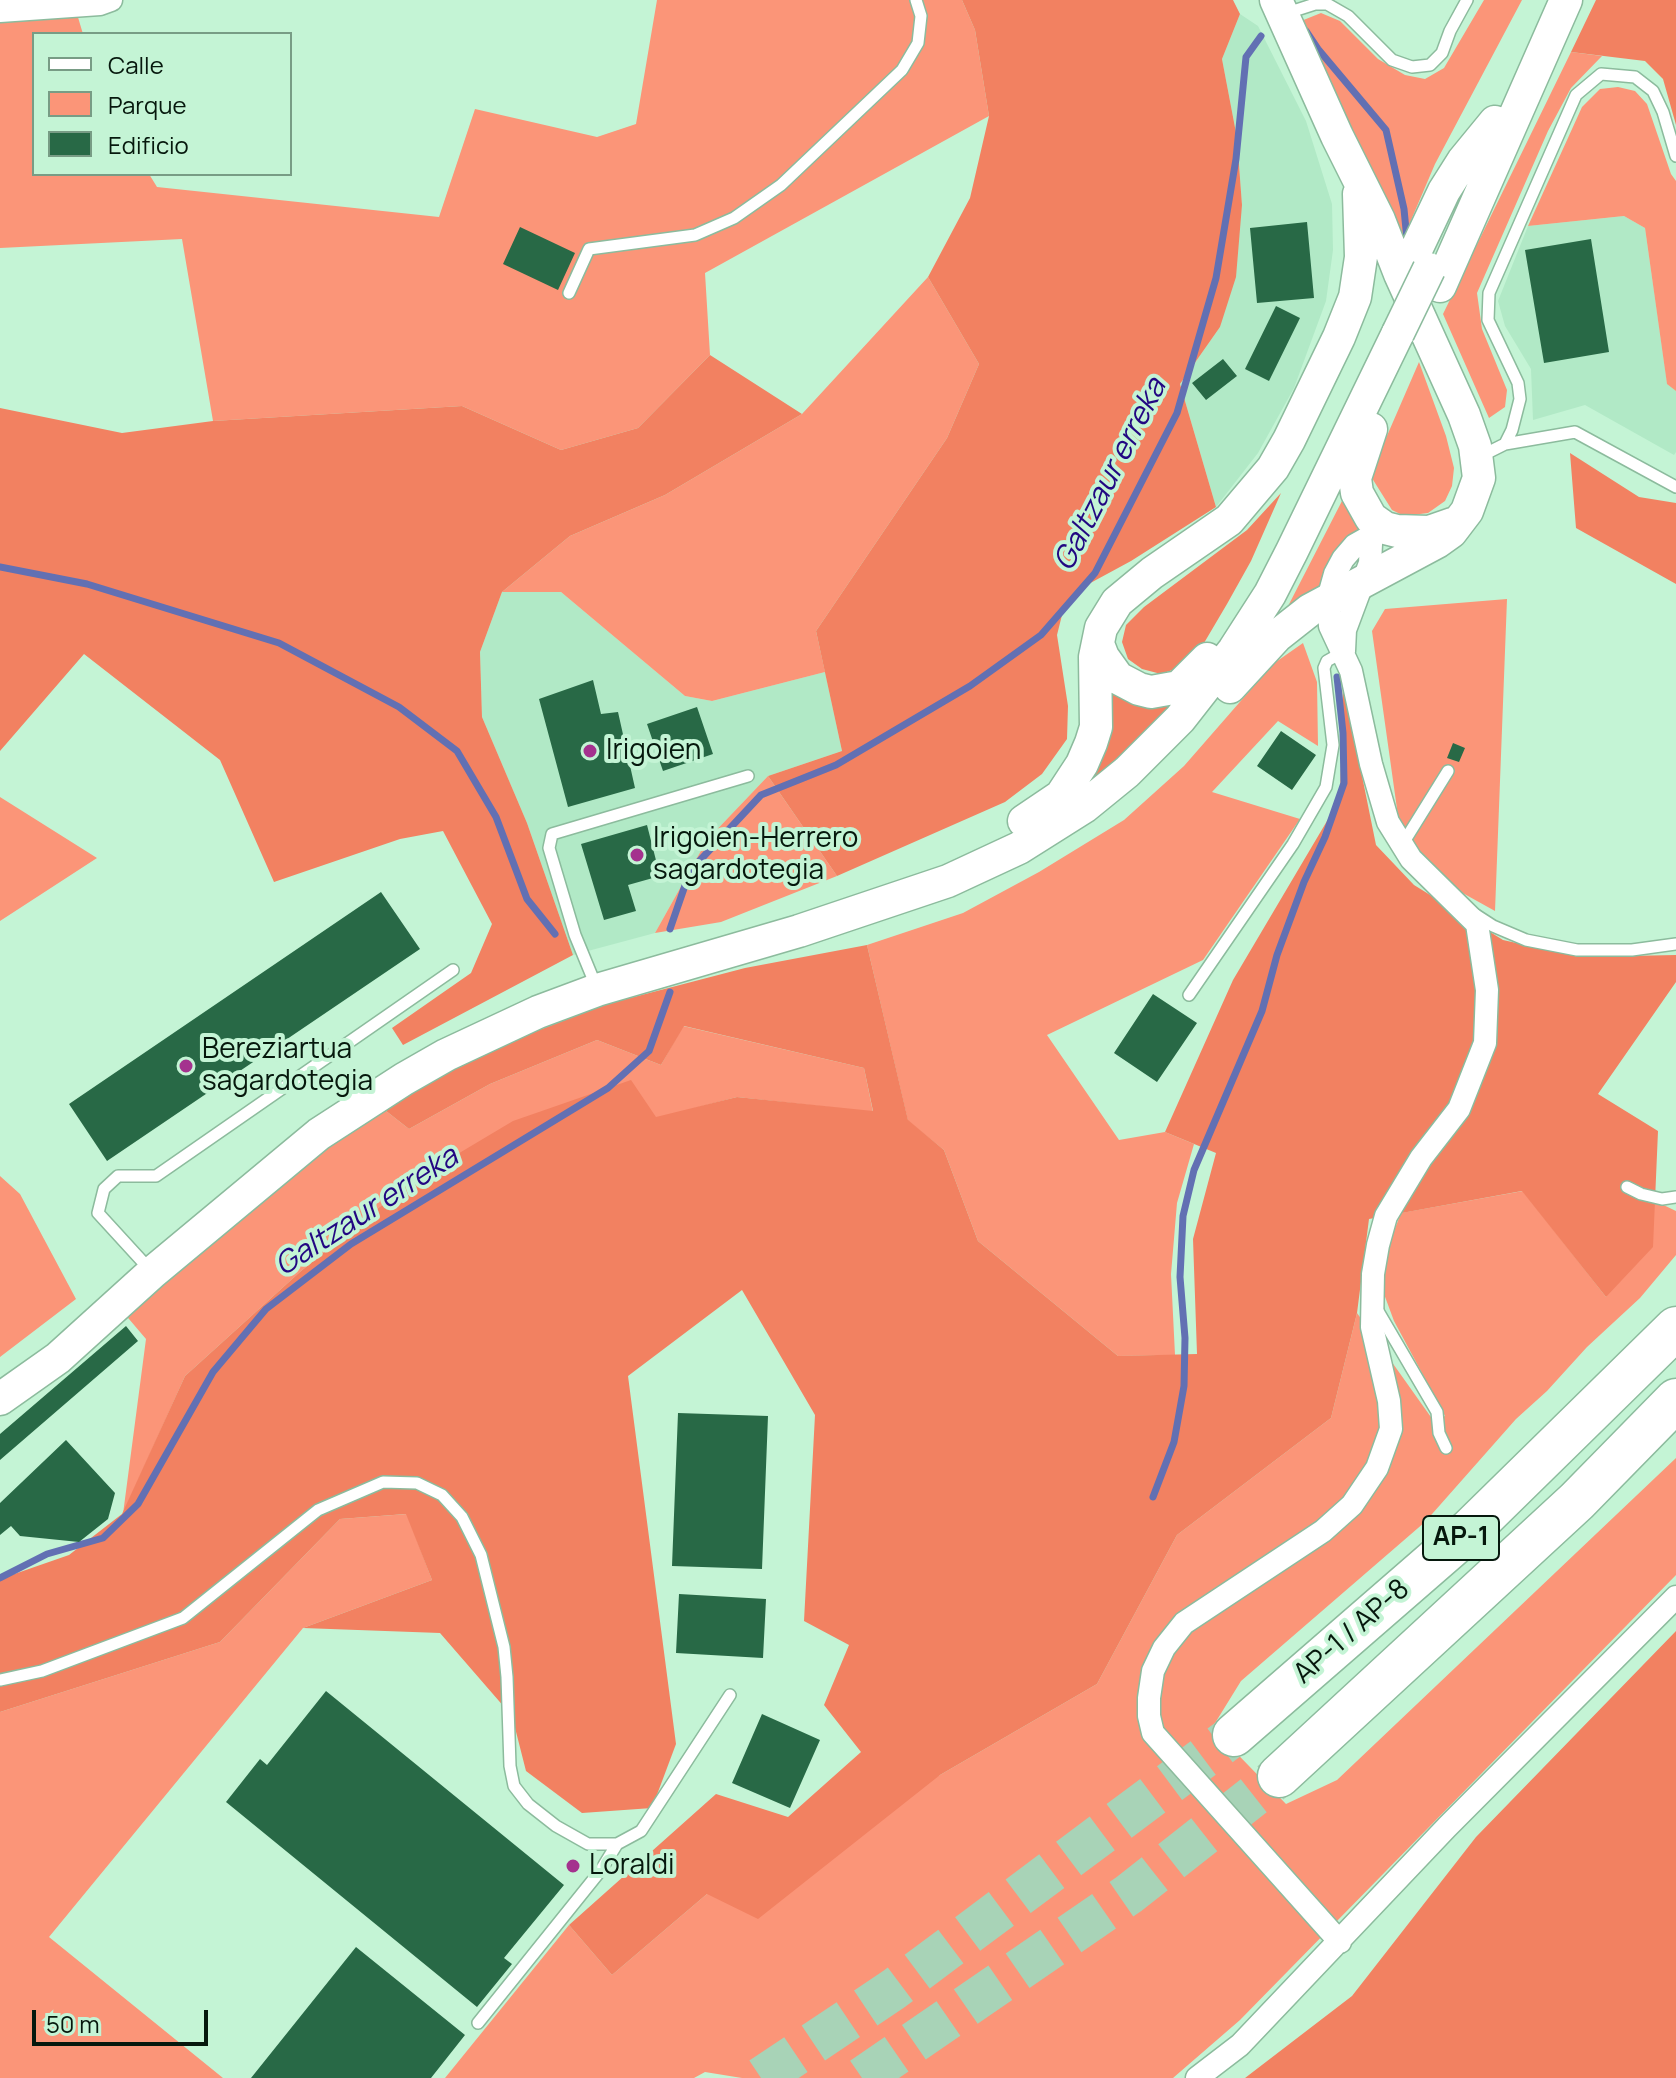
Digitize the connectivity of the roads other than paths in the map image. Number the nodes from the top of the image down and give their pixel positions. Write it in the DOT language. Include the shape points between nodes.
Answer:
graph roads {
  1 [pos="111,0"];
  2 [pos="916,0"];
  3 [pos="1467,0"];
  4 [pos="1554,0"];
  5 [pos="1566,0"];
  6 [pos="1279,7"];
  7 [pos="0,11"];
  8 [pos="1337,136"];
  9 [pos="1676,156"];
  10 [pos="1392,263"];
  11 [pos="569,293"];
  12 [pos="1402,326"];
  13 [pos="1327,361"];
  14 [pos="1491,451"];
  15 [pos="1676,487"];
  16 [pos="1461,518"];
  17 [pos="1376,526"];
  18 [pos="1365,579"];
  19 [pos="1328,599"];
  20 [pos="1292,623"];
  21 [pos="1098,644"];
  22 [pos="1340,645"];
  23 [pos="1448,771"];
  24 [pos="748,776"];
  25 [pos="1402,845"];
  26 [pos="992,862"];
  27 [pos="1442,892"];
  28 [pos="842,917"];
  29 [pos="1676,944"];
  30 [pos="453,970"];
  31 [pos="597,990"];
  32 [pos="1189,995"];
  33 [pos="1627,1187"];
  34 [pos="1676,1197"];
  35 [pos="153,1272"];
  36 [pos="1372,1299"];
  37 [pos="1676,1328"];
  38 [pos="0,1399"];
  39 [pos="1676,1400"];
  40 [pos="1446,1448"];
  41 [pos="1676,1597"];
  42 [pos="0,1680"];
  43 [pos="730,1695"];
  44 [pos="1234,1735"];
  45 [pos="1279,1776"];
  46 [pos="617,1844"];
  47 [pos="1340,1942"];
  48 [pos="478,2023"];
  49 [pos="1197,2078"];
  1 -- 7 [label="street"];
  2 -- 11 [label="lane" via="921,16 918,43 902,70 781,185 734,218 695,235 589,249"];
  3 -- 6 [label="lane" via="1442,53 1430,65 1412,67 1392,60 1348,16 1327,4"];
  4 -- 10 [label="street" via="1495,122"];
  5 -- 10 [label="street"];
  6 -- 8 [label="street"];
  8 -- 10 [label="street"];
  8 -- 10 [label="street" via="1348,209"];
  9 -- 14 [label="lane" via="1653,91 1635,77 1601,74 1576,95 1489,293 1488,320 1518,383 1520,399 1517,414"];
  10 -- 12 [label="street, bridge"];
  10 -- 12 [label="street"];
  10 -- 13 [label="street" via="1338,323"];
  10 -- 13 [label="street" via="1355,297"];
  12 -- 14 [label="street"];
  12 -- 17 [label="street" via="1355,478 1357,493"];
  12 -- 21 [label="street" via="1208,658 1179,687 1151,692 1118,678"];
  12 -- 26 [label="street" via="1270,594 1213,678 1127,772 1045,834"];
  13 -- 21 [label="street" via="1289,440 1250,498 1229,520 1117,602"];
  14 -- 15 [label="lane" via="1575,432"];
  14 -- 16 [label="street"];
  16 -- 17 [label="street" via="1429,532"];
  16 -- 18 [label="street" via="1437,542"];
  17 -- 18 [label="street"];
  17 -- 19 [label="street" via="1343,559"];
  18 -- 19 [label="street"];
  18 -- 22 [label="street"];
  19 -- 20 [label="street"];
  19 -- 22 [label="street" via="1330,626"];
  20 -- 22 [label="street" via="1315,627"];
  20 -- 26 [label="street" via="1250,663 1183,743 1105,811 1038,851 1010,862"];
  21 -- 28 [label="street" via="1096,727 1082,764 1061,796 995,839 889,883"];
  22 -- 25 [label="street" via="1388,822"];
  22 -- 32 [label="lane" via="1324,668 1333,745 1326,787"];
  23 -- 25 [label="lane"];
  24 -- 31 [label="lane" via="552,834 549,848"];
  25 -- 27 [label="street"];
  26 -- 28 [label="street"];
  27 -- 29 [label="lane" via="1493,926 1526,940 1577,950"];
  27 -- 36 [label="street" via="1477,924 1487,990 1485,1043 1459,1109 1386,1216"];
  28 -- 31 [label="street"];
  30 -- 35 [label="lane" via="156,1176 118,1176 104,1189 98,1213"];
  31 -- 35 [label="street" via="446,1055 365,1103 319,1134"];
  33 -- 34 [label="lane" via="1662,1199"];
  35 -- 38 [label="street" via="58,1358"];
  36 -- 40 [label="lane" via="1437,1412"];
  36 -- 47 [label="street" via="1372,1327 1391,1429 1377,1468 1352,1505 1323,1531 1184,1623 1153,1671 1149,1698 1153,1733"];
  37 -- 44 [label="highway, AP-1 / AP-8 / AP-1" via="1470,1530"];
  39 -- 45 [label="highway, AP-1 / AP-8 / AP-1" via="1577,1501"];
  41 -- 47 [label="street"];
  42 -- 46 [label="lane" via="42,1671 183,1618 318,1510 383,1482 417,1483 442,1495 462,1517 481,1555 504,1647 514,1786 556,1826 588,1844"];
  43 -- 46 [label="lane" via="641,1831"];
  46 -- 48 [label="lane"];
  47 -- 49 [label="street" via="1240,2045"];
}
